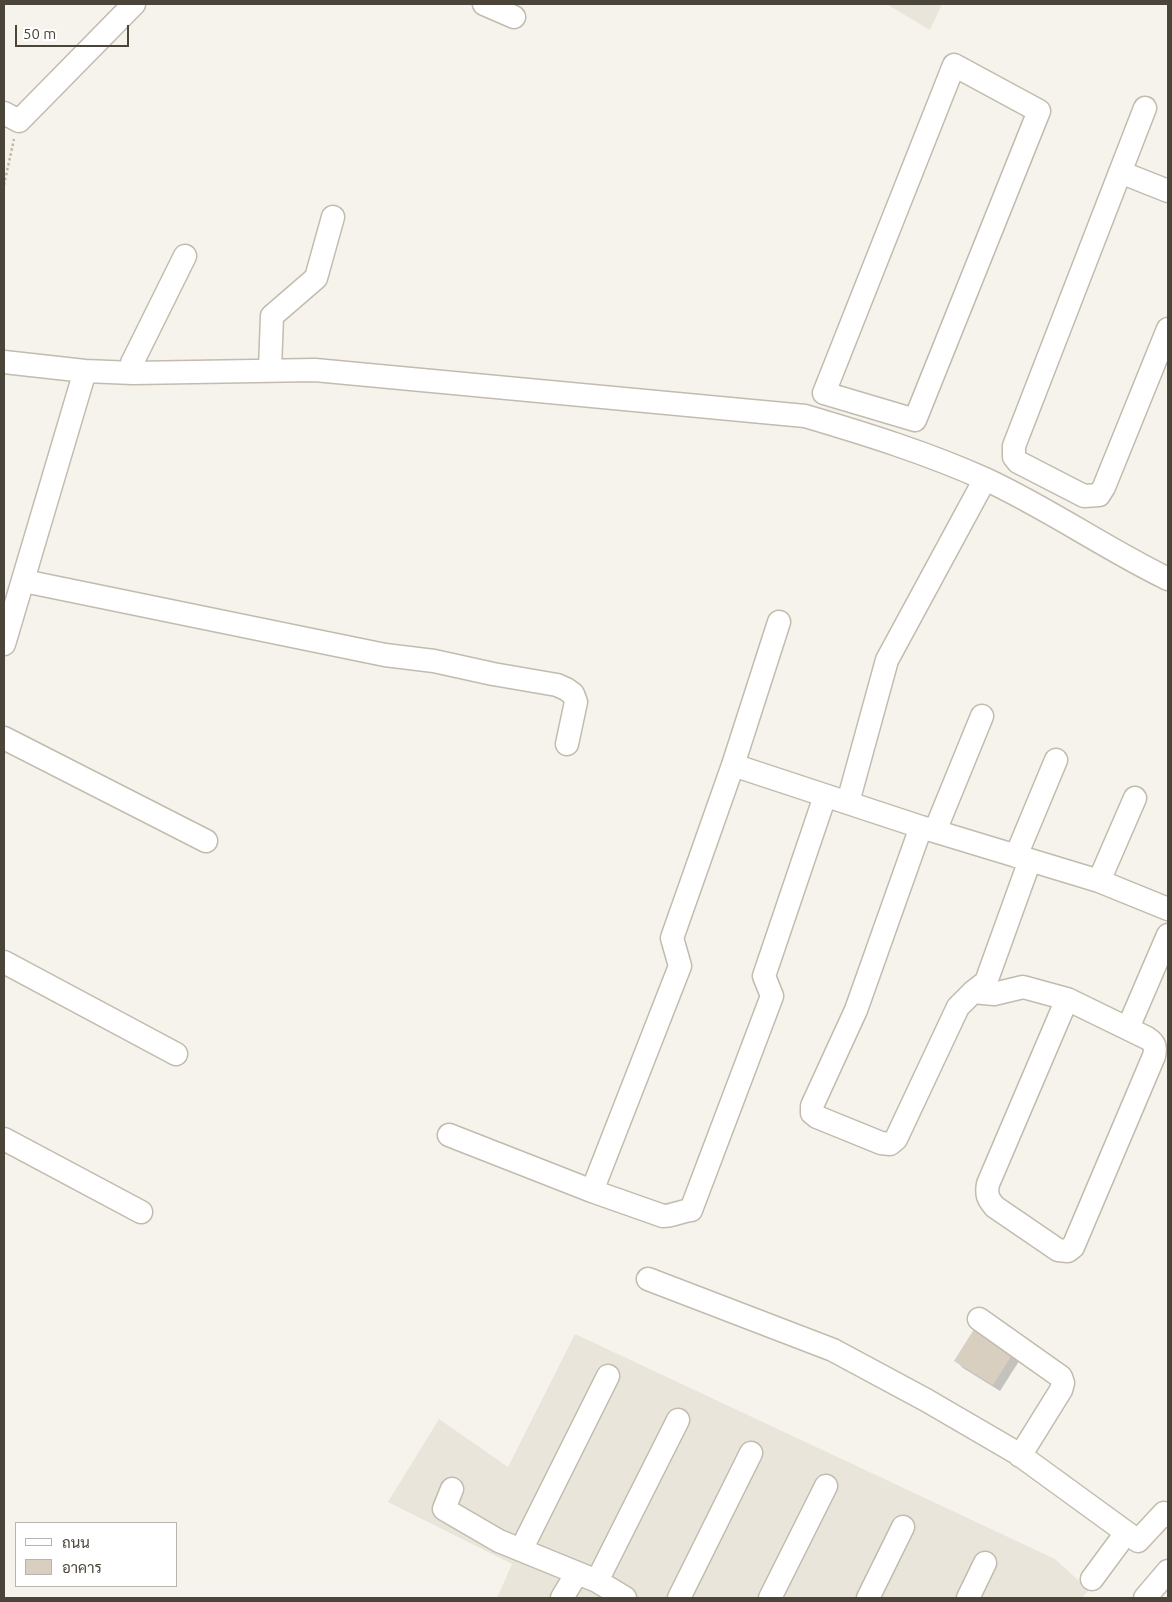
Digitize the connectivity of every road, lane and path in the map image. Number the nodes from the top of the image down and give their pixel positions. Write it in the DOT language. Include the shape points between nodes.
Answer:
graph roads {
  1 [pos="134,4"];
  2 [pos="484,4"];
  3 [pos="514,17"];
  4 [pos="1145,108"];
  5 [pos="11,117"];
  6 [pos="1120,172"];
  7 [pos="4,185"];
  8 [pos="1168,191"];
  9 [pos="333,217"];
  10 [pos="185,256"];
  11 [pos="1168,329"];
  12 [pos="4,362"];
  13 [pos="270,370"];
  14 [pos="85,371"];
  15 [pos="133,373"];
  16 [pos="871,407"];
  17 [pos="862,432"];
  18 [pos="986,479"];
  19 [pos="1060,484"];
  20 [pos="1048,512"];
  21 [pos="1168,579"];
  22 [pos="24,581"];
  23 [pos="779,622"];
  24 [pos="4,644"];
  25 [pos="982,716"];
  26 [pos="4,738"];
  27 [pos="567,744"];
  28 [pos="1056,760"];
  29 [pos="733,765"];
  30 [pos="825,796"];
  31 [pos="1135,798"];
  32 [pos="848,802"];
  33 [pos="928,829"];
  34 [pos="206,841"];
  35 [pos="1023,858"];
  36 [pos="1099,881"];
  37 [pos="1168,909"];
  38 [pos="1168,935"];
  39 [pos="4,962"];
  40 [pos="973,992"];
  41 [pos="1067,999"];
  42 [pos="1128,1028"];
  43 [pos="176,1054"];
  44 [pos="449,1135"];
  45 [pos="4,1140"];
  46 [pos="592,1191"];
  47 [pos="141,1212"];
  48 [pos="648,1279"];
  49 [pos="979,1319"];
  50 [pos="608,1376"];
  51 [pos="678,1420"];
  52 [pos="751,1453"];
  53 [pos="1020,1456"];
  54 [pos="826,1486"];
  55 [pos="452,1489"];
  56 [pos="1168,1516"];
  57 [pos="903,1527"];
  58 [pos="1126,1533"];
  59 [pos="521,1550"];
  60 [pos="985,1563"];
  61 [pos="1168,1572"];
  62 [pos="587,1577"];
  63 [pos="1092,1579"];
  64 [pos="562,1598"];
  65 [pos="625,1598"];
  66 [pos="679,1598"];
  67 [pos="770,1598"];
  68 [pos="868,1598"];
  69 [pos="968,1598"];
  70 [pos="1145,1598"];
  1 -- 5 [label="street"];
  2 -- 3 [label="street"];
  4 -- 6 [label="street"];
  5 -- 7 [label="path"];
  6 -- 8 [label="street"];
  6 -- 19 [label="street" via="1013,452 1018,462"];
  9 -- 13 [label="street" via="316,278 272,316"];
  10 -- 15 [label="street" via="132,363"];
  11 -- 19 [label="street" via="1099,495 1084,496"];
  12 -- 14 [label="street"];
  13 -- 15 [label="street"];
  13 -- 17 [label="street" via="315,370 805,416"];
  14 -- 15 [label="street"];
  14 -- 22 [label="street"];
  16 -- 16 [label="street" via="915,420 1039,112 954,65 824,393"];
  16 -- 17 [label="street"];
  17 -- 18 [label="street"];
  18 -- 20 [label="street"];
  18 -- 32 [label="street" via="886,660"];
  19 -- 20 [label="street"];
  20 -- 21 [label="street"];
  22 -- 24 [label="street"];
  22 -- 27 [label="street" via="385,655 434,661 557,685 573,694 576,702"];
  23 -- 29 [label="street"];
  25 -- 33 [label="street"];
  26 -- 34 [label="street"];
  28 -- 35 [label="street"];
  29 -- 30 [label="street"];
  29 -- 46 [label="street" via="672,938 680,966"];
  30 -- 32 [label="street"];
  30 -- 46 [label="street" via="764,976 772,996 691,1210 663,1216"];
  31 -- 36 [label="street"];
  32 -- 33 [label="street"];
  33 -- 35 [label="street"];
  33 -- 40 [label="street" via="856,1010 812,1106 812,1113 890,1144 896,1139 958,1007"];
  35 -- 36 [label="street"];
  35 -- 40 [label="street" via="986,982"];
  36 -- 37 [label="street"];
  38 -- 42 [label="street"];
  39 -- 43 [label="street"];
  40 -- 41 [label="street" via="994,994 1023,987"];
  41 -- 42 [label="street"];
  41 -- 42 [label="street" via="986,1193 995,1207 1058,1250 1068,1251 1073,1247 1154,1056 1156,1048 1153,1041"];
  44 -- 46 [label="street"];
  45 -- 47 [label="street"];
  48 -- 53 [label="street" via="833,1350"];
  49 -- 53 [label="street" via="1060,1377 1063,1383"];
  50 -- 59 [label="street"];
  51 -- 62 [label="street"];
  52 -- 66 [label="street"];
  53 -- 58 [label="street"];
  54 -- 67 [label="street"];
  55 -- 59 [label="street" via="444,1509"];
  56 -- 58 [label="street" via="1164,1513 1138,1541"];
  57 -- 68 [label="street"];
  58 -- 63 [label="street"];
  59 -- 62 [label="street"];
  60 -- 69 [label="street"];
  61 -- 70 [label="street"];
  62 -- 64 [label="street"];
  62 -- 65 [label="street"];
}
